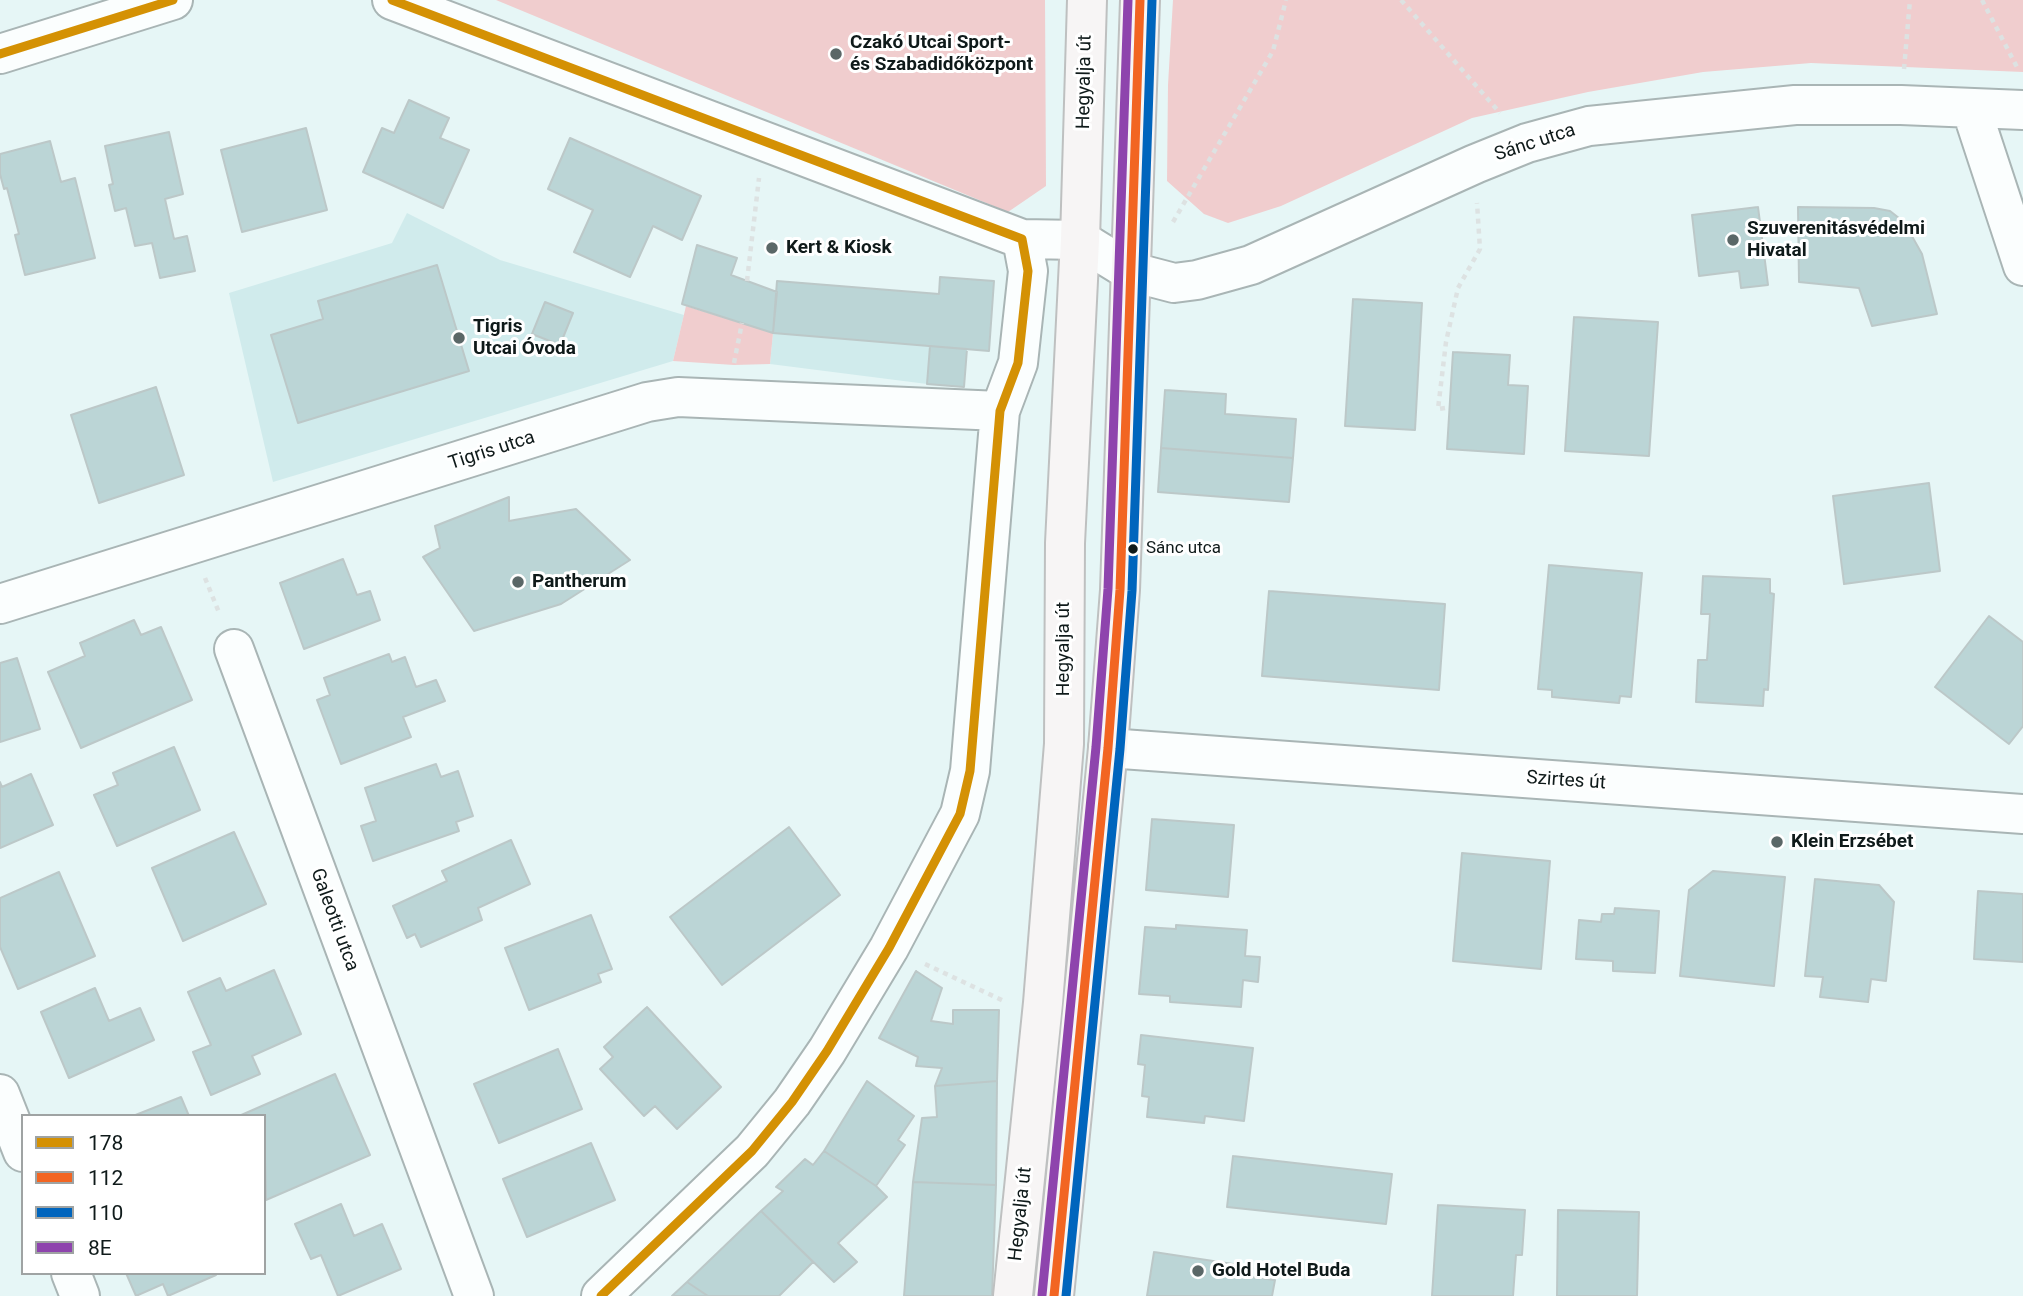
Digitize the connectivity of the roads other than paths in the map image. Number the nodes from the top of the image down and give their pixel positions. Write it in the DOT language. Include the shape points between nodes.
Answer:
graph roads {
  1 [pos="173,0"];
  2 [pos="392,0"];
  3 [pos="1087,0"];
  4 [pos="1140,0"];
  5 [pos="0,54"];
  6 [pos="1971,108"];
  7 [pos="2023,110"];
  8 [pos="1022,239"];
  9 [pos="1080,240"];
  10 [pos="2023,266"];
  11 [pos="1132,272"];
  12 [pos="1000,411"];
  13 [pos="0,604"];
  14 [pos="234,649"];
  15 [pos="1108,748"];
  16 [pos="2023,814"];
  17 [pos="0,1094"];
  18 [pos="21,1147"];
  19 [pos="72,1275"];
  20 [pos="80,1296"];
  21 [pos="474,1296"];
  22 [pos="601,1296"];
  23 [pos="1013,1296"];
  24 [pos="1055,1296"];
  1 -- 5 [label="street"];
  2 -- 8 [label="street"];
  3 -- 9 [label="main road, Hegyalja út"];
  4 -- 11 [label="main road"];
  6 -- 7 [label="street, Sánc utca"];
  6 -- 10 [label="street"];
  6 -- 11 [label="street, Sánc utca" via="1795,105 1589,126 1475,164 1251,265 1174,283"];
  8 -- 9 [label="street"];
  8 -- 12 [label="street" via="1028,271 1018,363"];
  9 -- 11 [label="street, Sánc utca"];
  9 -- 23 [label="main road, Hegyalja út" via="1065,543 1064,744"];
  11 -- 15 [label="main road" via="1120,590"];
  12 -- 13 [label="street, Tigris utca" via="678,397 647,402"];
  12 -- 22 [label="street" via="970,771 960,814 889,948 792,1102 752,1151"];
  14 -- 21 [label="street, Galeotti utca"];
  15 -- 16 [label="street, Szirtes út"];
  15 -- 24 [label="main road"];
  17 -- 18 [label="street"];
  19 -- 20 [label="street"];
}
